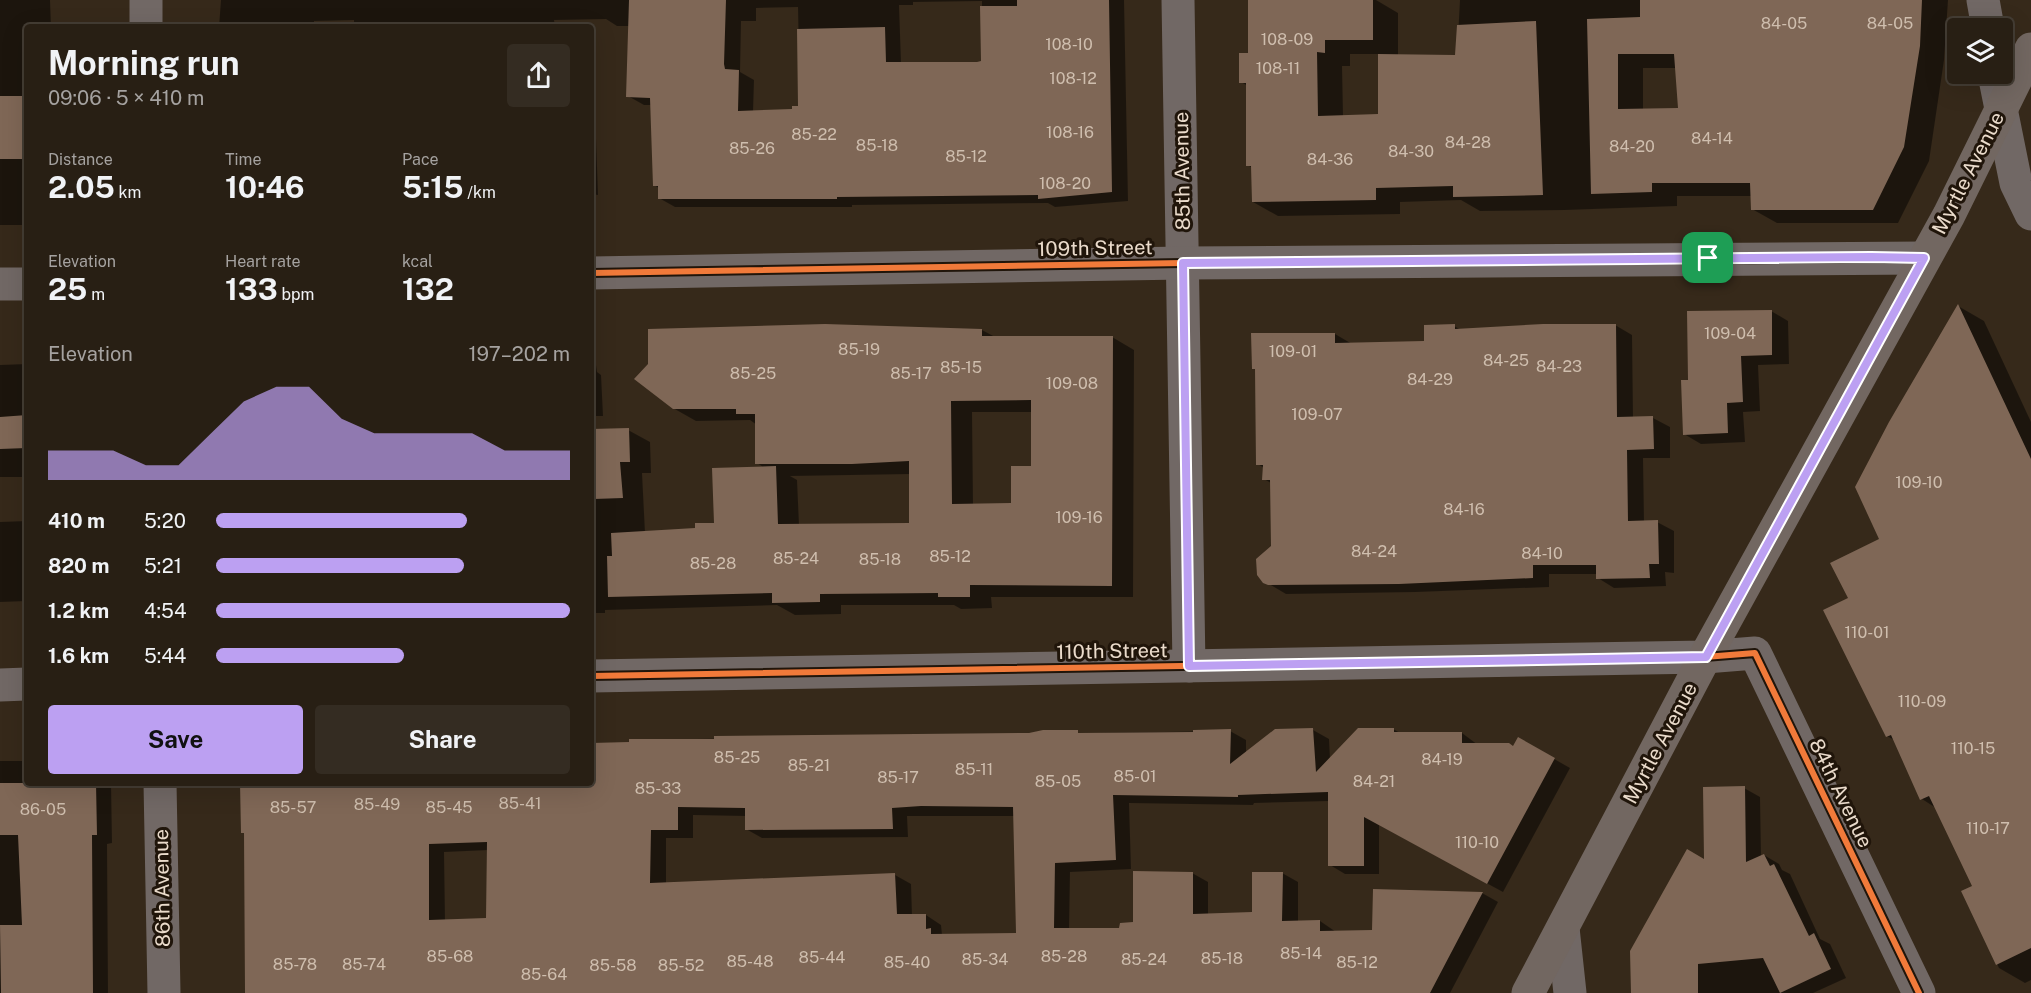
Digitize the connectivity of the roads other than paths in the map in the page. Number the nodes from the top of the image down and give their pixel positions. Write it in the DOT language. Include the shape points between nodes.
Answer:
graph roads {
  1 [pos="146,0"];
  2 [pos="1178,0"];
  3 [pos="1983,0"];
  4 [pos="1986,18"];
  5 [pos="146,24"];
  6 [pos="2031,50"];
  7 [pos="1996,84"];
  8 [pos="2000,111"];
  9 [pos="2031,214"];
  10 [pos="1924,258"];
  11 [pos="1183,263"];
  12 [pos="594,273"];
  13 [pos="0,284"];
  14 [pos="24,284"];
  15 [pos="1706,657"];
  16 [pos="1189,666"];
  17 [pos="594,676"];
  18 [pos="24,684"];
  19 [pos="0,685"];
  20 [pos="160,786"];
  21 [pos="1563,928"];
  22 [pos="164,993"];
  23 [pos="1528,993"];
  24 [pos="1570,993"];
  25 [pos="1919,993"];
  1 -- 5 [label="street"];
  2 -- 11 [label="street, 85th Avenue"];
  3 -- 4 [label="street"];
  6 -- 8 [label="main road, Myrtle Avenue"];
  7 -- 8 [label="street"];
  8 -- 9 [label="street" via="2016,183"];
  8 -- 10 [label="main road, Myrtle Avenue"];
  10 -- 11 [label="street, 109th Street"];
  10 -- 15 [label="main road, Myrtle Avenue"];
  11 -- 12 [label="street, 109th Street"];
  11 -- 16 [label="street, 85th Avenue"];
  13 -- 14 [label="street"];
  15 -- 16 [label="street, 110th Street"];
  15 -- 21 [label="main road, Myrtle Avenue"];
  15 -- 25 [label="street, 84th Avenue" via="1755,653"];
  16 -- 17 [label="street, 110th Street"];
  18 -- 19 [label="street"];
  20 -- 22 [label="street, 86th Avenue"];
  21 -- 23 [label="main road, Myrtle Avenue"];
  21 -- 24 [label="street"];
}
